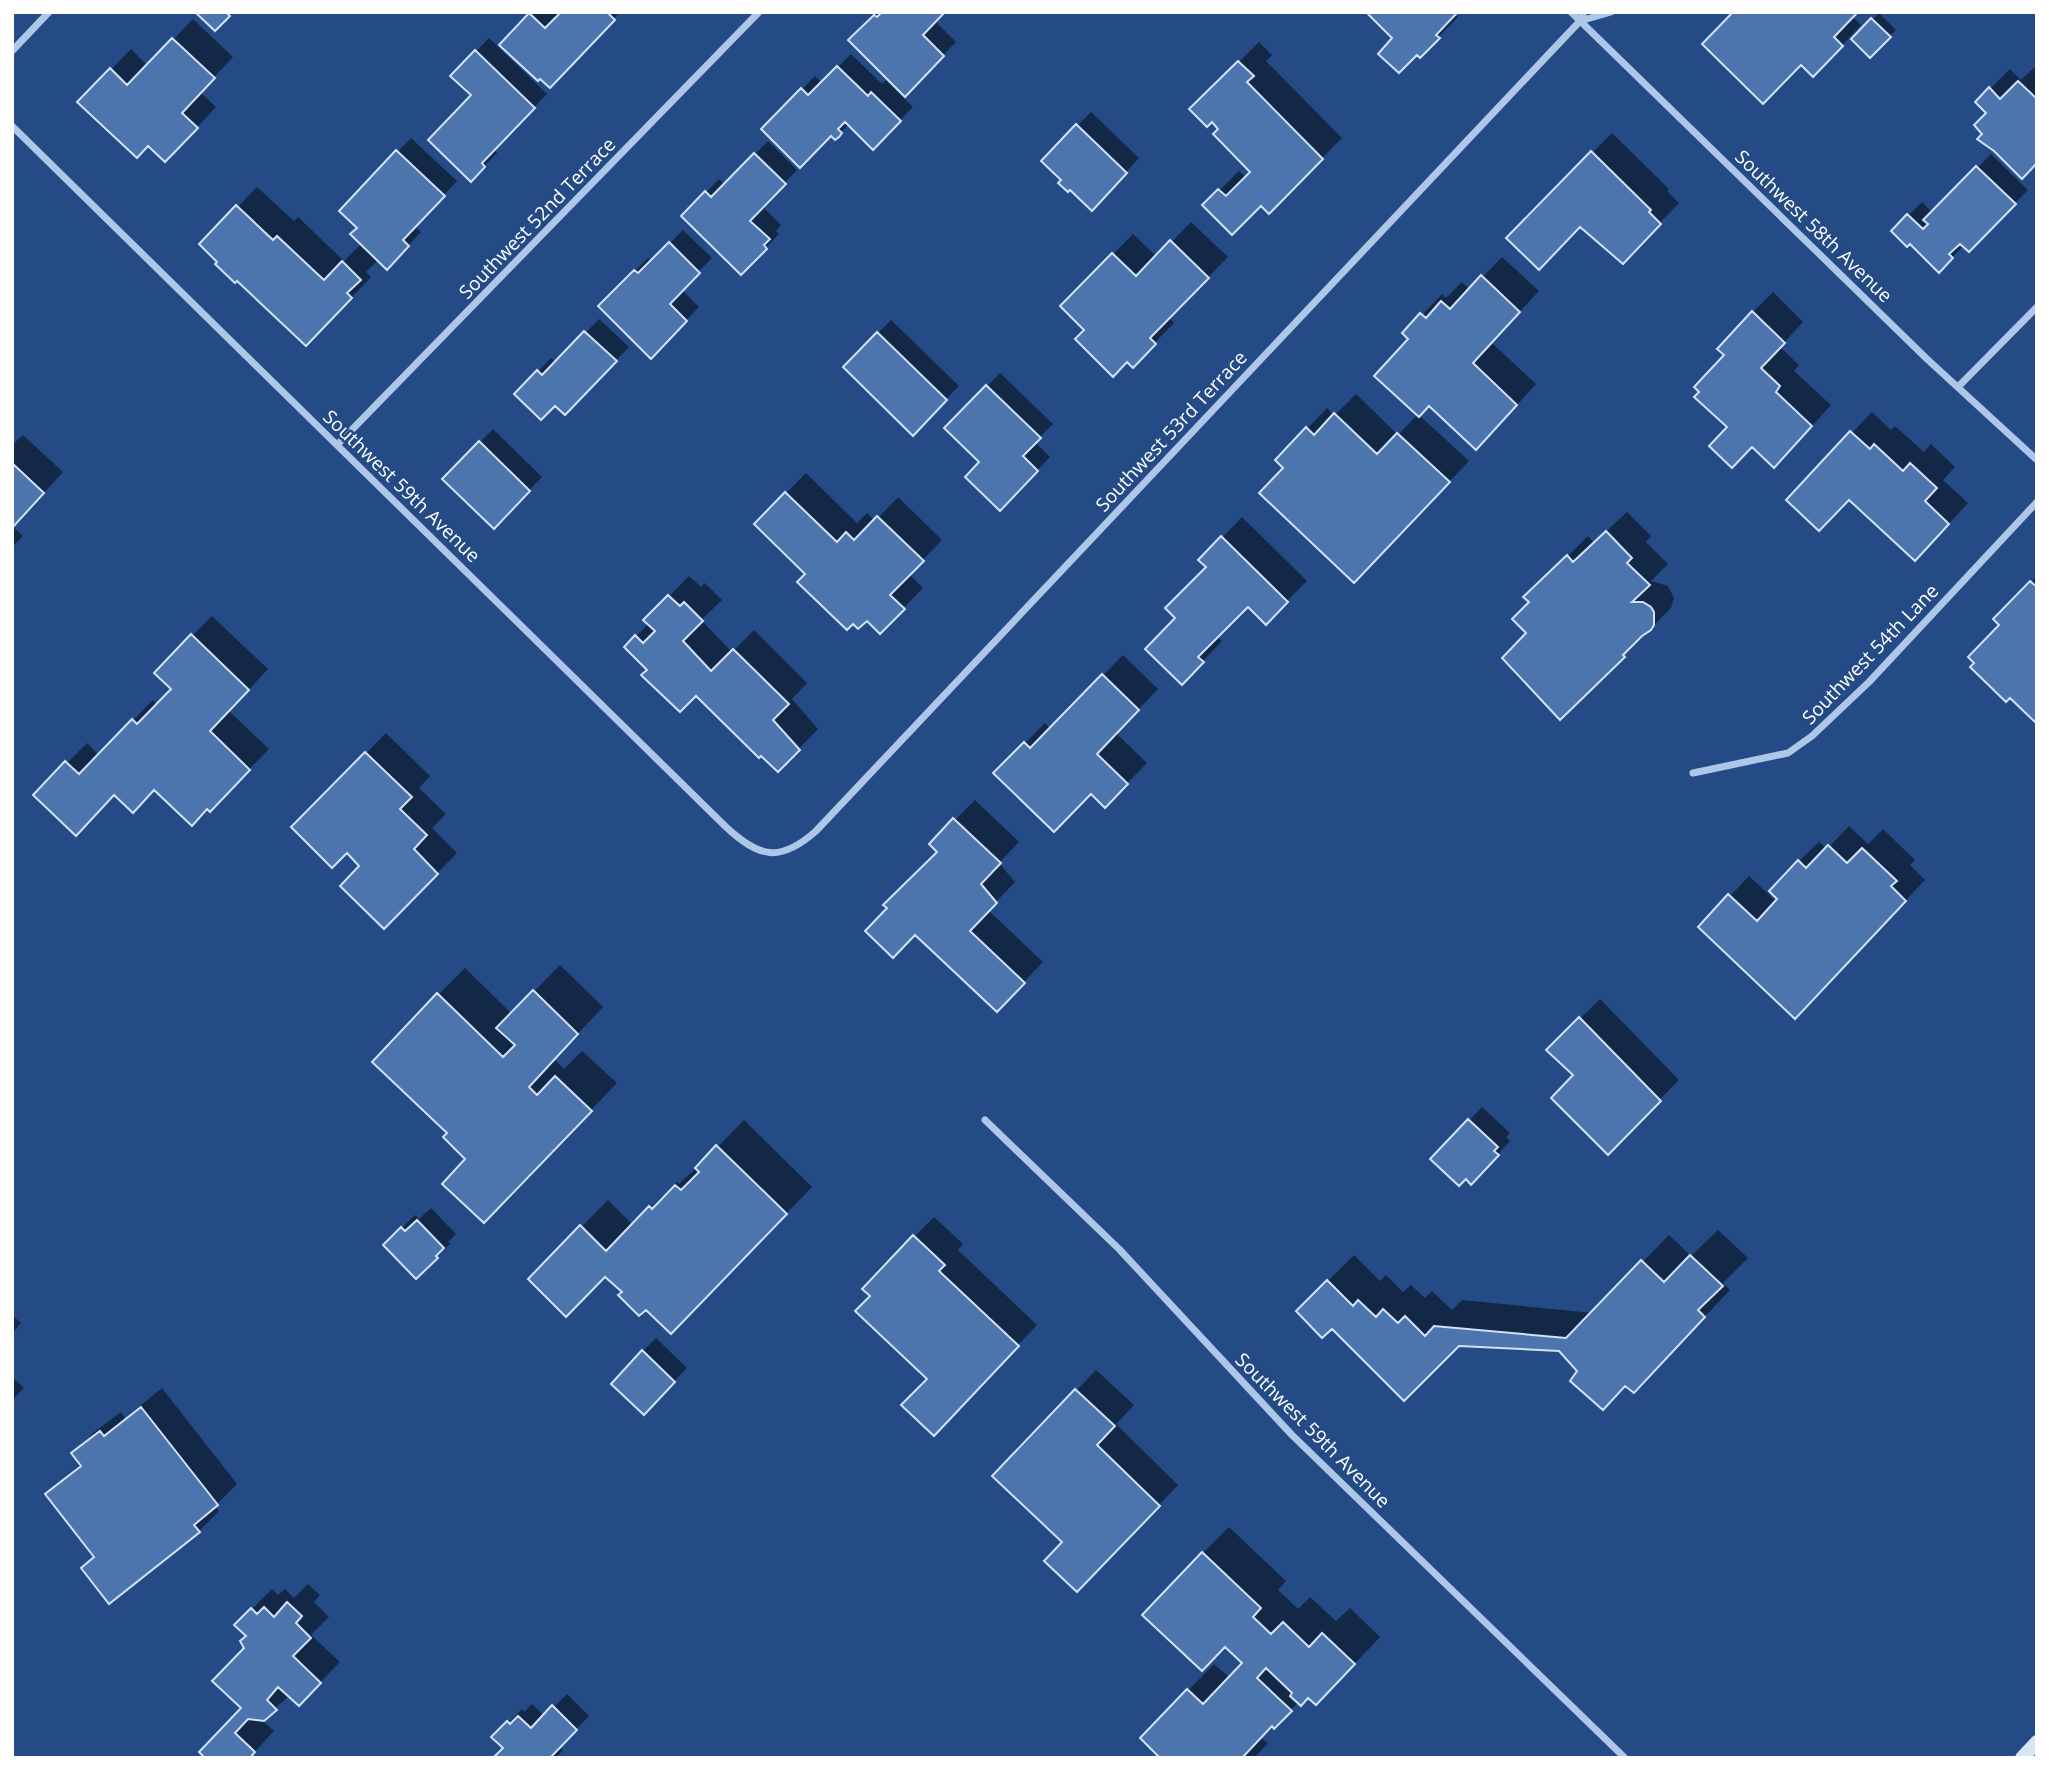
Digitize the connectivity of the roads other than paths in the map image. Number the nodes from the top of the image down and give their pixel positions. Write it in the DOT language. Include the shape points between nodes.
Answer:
graph roads {
  1 [pos="50,12"];
  2 [pos="759,12"];
  3 [pos="1571,12"];
  4 [pos="1584,12"];
  5 [pos="1611,12"];
  6 [pos="1580,21"];
  7 [pos="12,51"];
  8 [pos="12,126"];
  9 [pos="2037,307"];
  10 [pos="1958,387"];
  11 [pos="337,445"];
  12 [pos="2037,460"];
  13 [pos="2037,502"];
  14 [pos="1693,773"];
  15 [pos="779,853"];
  16 [pos="985,1120"];
  17 [pos="2037,1742"];
  18 [pos="1625,1758"];
  19 [pos="2022,1758"];
  1 -- 7 [label="street"];
  2 -- 11 [label="street, Southwest 52nd Terrace"];
  3 -- 6 [label="street, Southwest 58th Avenue"];
  4 -- 6 [label="street, Southwest 53rd Terrace"];
  5 -- 6 [label="street"];
  6 -- 10 [label="street, Southwest 58th Avenue"];
  6 -- 15 [label="street, Southwest 53rd Terrace" via="816,831"];
  8 -- 11 [label="street, Southwest 59th Avenue"];
  9 -- 10 [label="street"];
  10 -- 12 [label="street, Southwest 58th Avenue"];
  11 -- 15 [label="street, Southwest 59th Avenue" via="734,834 753,849"];
  13 -- 14 [label="street, Southwest 54th Lane" via="1869,682 1812,736 1788,753"];
  16 -- 18 [label="street, Southwest 59th Avenue" via="1119,1249 1292,1435"];
  17 -- 19 [label="main road"];
}
